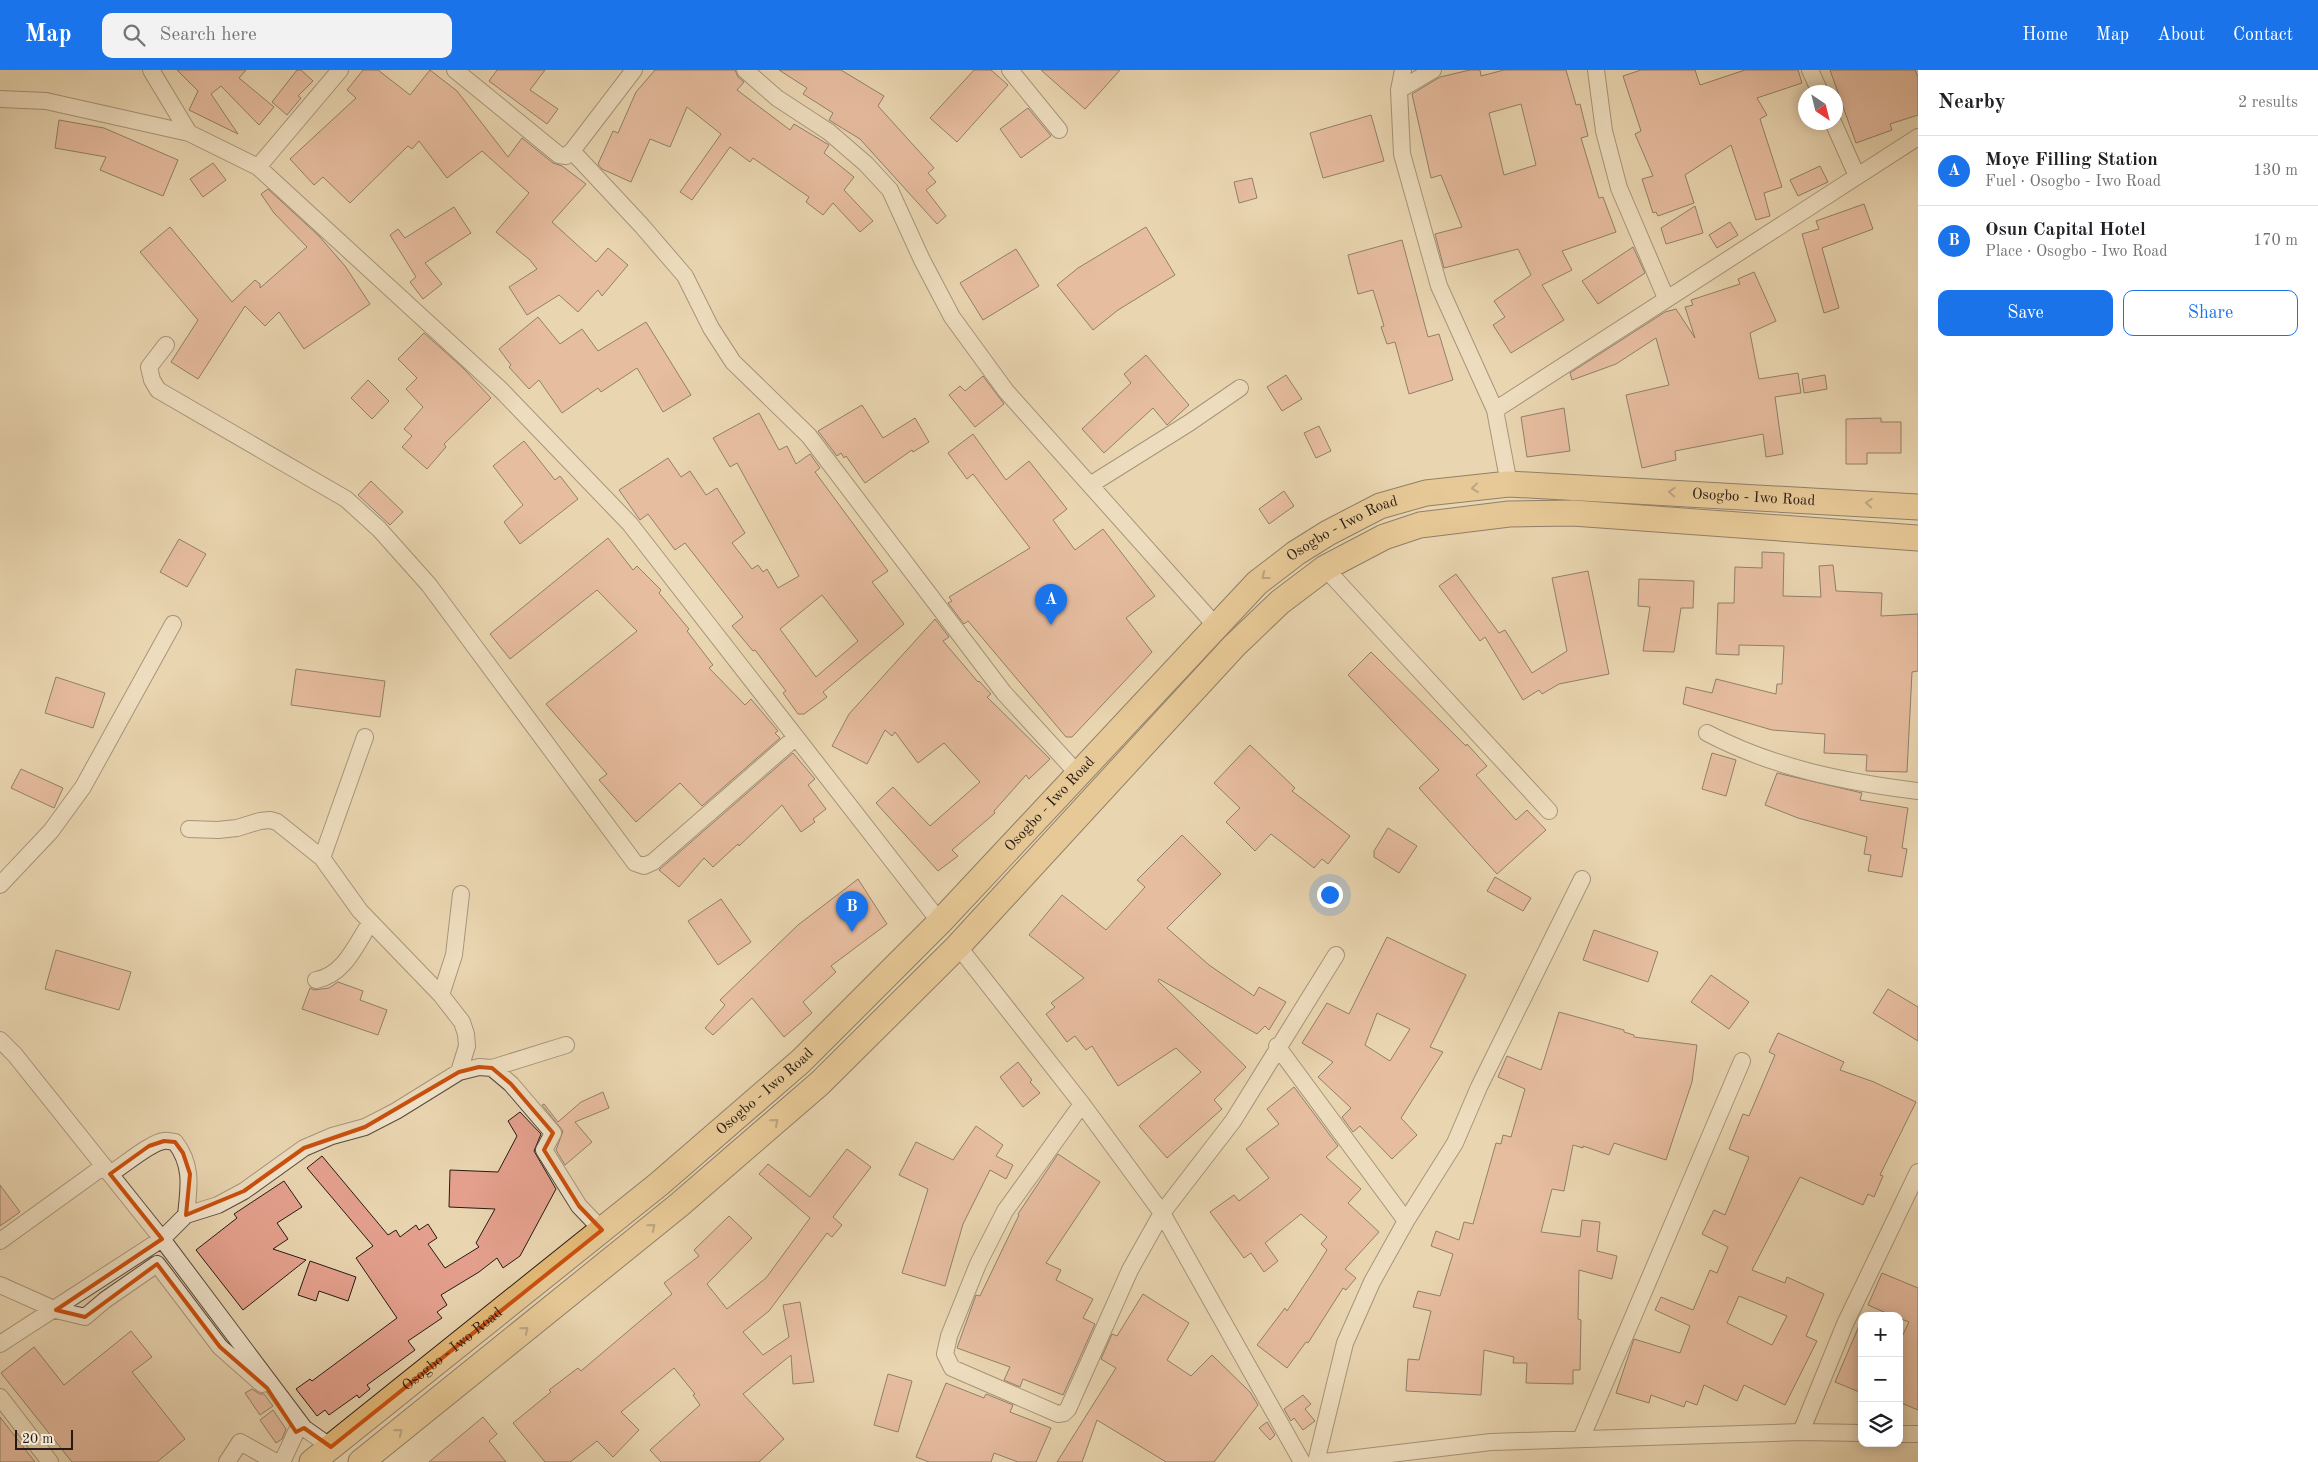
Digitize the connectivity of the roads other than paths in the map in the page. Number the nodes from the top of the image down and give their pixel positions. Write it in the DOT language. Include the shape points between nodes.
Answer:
graph roads {
  1 [pos="151,70"];
  2 [pos="340,70"];
  3 [pos="455,70"];
  4 [pos="634,70"];
  5 [pos="745,70"];
  6 [pos="1010,70"];
  7 [pos="1403,70"];
  8 [pos="1433,70"];
  9 [pos="1596,70"];
  10 [pos="1810,70"];
  11 [pos="1817,85"];
  12 [pos="1400,90"];
  13 [pos="0,99"];
  14 [pos="1059,130"];
  15 [pos="1837,130"];
  16 [pos="189,133"];
  17 [pos="1918,137"];
  18 [pos="572,151"];
  19 [pos="258,167"];
  20 [pos="1857,176"];
  21 [pos="1666,298"];
  22 [pos="166,345"];
  23 [pos="1240,388"];
  24 [pos="1495,410"];
  25 [pos="1509,484"];
  26 [pos="1090,485"];
  27 [pos="1918,507"];
  28 [pos="1918,538"];
  29 [pos="1325,568"];
  30 [pos="173,624"];
  31 [pos="1216,626"];
  32 [pos="1707,733"];
  33 [pos="365,738"];
  34 [pos="795,738"];
  35 [pos="1078,774"];
  36 [pos="1918,790"];
  37 [pos="1549,811"];
  38 [pos="189,830"];
  39 [pos="322,858"];
  40 [pos="1582,878"];
  41 [pos="0,886"];
  42 [pos="461,894"];
  43 [pos="940,922"];
  44 [pos="370,923"];
  45 [pos="958,946"];
  46 [pos="1336,955"];
  47 [pos="316,980"];
  48 [pos="441,996"];
  49 [pos="0,1040"];
  50 [pos="566,1044"];
  51 [pos="467,1046"];
  52 [pos="1277,1046"];
  53 [pos="1742,1061"];
  54 [pos="485,1068"];
  55 [pos="459,1072"];
  56 [pos="1082,1104"];
  57 [pos="107,1170"];
  58 [pos="1918,1172"];
  59 [pos="1162,1213"];
  60 [pos="186,1215"];
  61 [pos="1406,1221"];
  62 [pos="602,1230"];
  63 [pos="162,1238"];
  64 [pos="0,1241"];
  65 [pos="0,1285"];
  66 [pos="56,1310"];
  67 [pos="0,1344"];
  68 [pos="0,1397"];
  69 [pos="300,1430"];
  70 [pos="1801,1432"];
  71 [pos="1858,1433"];
  72 [pos="1903,1434"];
  73 [pos="1918,1434"];
  74 [pos="1581,1439"];
  75 [pos="321,1455"];
  76 [pos="50,1462"];
  77 [pos="226,1462"];
  78 [pos="276,1462"];
  79 [pos="282,1462"];
  80 [pos="361,1462"];
  81 [pos="1302,1462"];
  82 [pos="1316,1462"];
  83 [pos="1324,1462"];
  1 -- 16 [label="street"];
  2 -- 19 [label="street"];
  3 -- 18 [label="street" via="559,155 566,156"];
  4 -- 18 [label="street"];
  5 -- 26 [label="street" via="777,98 829,132 890,190 952,317 1006,391"];
  6 -- 14 [label="street"];
  7 -- 12 [label="street"];
  8 -- 12 [label="street"];
  9 -- 21 [label="street" via="1604,131 1619,188"];
  10 -- 11 [label="street"];
  12 -- 24 [label="street" via="1402,154 1439,286"];
  13 -- 16 [label="street" via="46,101"];
  15 -- 20 [label="street"];
  16 -- 19 [label="street"];
  17 -- 20 [label="street"];
  18 -- 35 [label="street" via="685,276 711,328 733,362 810,436 1004,693"];
  19 -- 34 [label="street" via="501,390 630,524"];
  20 -- 21 [label="street"];
  21 -- 24 [label="street"];
  22 -- 34 [label="street" via="148,367 158,390 346,499 379,529 430,585 635,863 644,866 653,862"];
  23 -- 26 [label="street"];
  24 -- 25 [label="street"];
  27 -- 25 [label="main road, Osogbo - Iwo Road, one-way"];
  25 -- 31 [label="main road, Osogbo - Iwo Road, one-way" via="1426,493 1380,506 1296,553 1257,582"];
  26 -- 31 [label="street"];
  28 -- 29 [label="main road, Osogbo - Iwo Road" via="1573,513 1509,514 1420,525 1384,537"];
  29 -- 37 [label="street"];
  29 -- 45 [label="main road, Osogbo - Iwo Road" via="1280,602 1234,646"];
  30 -- 41 [label="street" via="83,787 51,831"];
  31 -- 35 [label="main road, Osogbo - Iwo Road"];
  32 -- 36 [label="street" via="1776,763 1873,785"];
  33 -- 39 [label="street"];
  34 -- 43 [label="street"];
  35 -- 43 [label="main road, Osogbo - Iwo Road"];
  38 -- 39 [label="street" via="237,828 270,820 277,822"];
  39 -- 44 [label="street"];
  40 -- 61 [label="street" via="1479,1086 1455,1143"];
  42 -- 48 [label="street" via="454,955"];
  43 -- 62 [label="main road, Osogbo - Iwo Road" via="801,1061"];
  44 -- 47 [label="street" via="341,967 331,976"];
  44 -- 48 [label="street"];
  45 -- 56 [label="street"];
  80 -- 45 [label="main road, Osogbo - Iwo Road, one-way" via="679,1205 820,1083"];
  46 -- 52 [label="street"];
  48 -- 51 [label="street" via="462,1022"];
  49 -- 57 [label="street"];
  50 -- 54 [label="street"];
  51 -- 54 [label="street"];
  51 -- 55 [label="street"];
  52 -- 59 [label="street" via="1233,1121"];
  52 -- 61 [label="street"];
  53 -- 74 [label="street"];
  54 -- 55 [label="street"];
  54 -- 62 [label="street" via="511,1084 553,1133 544,1150 579,1206"];
  55 -- 60 [label="street" via="364,1127 304,1148 244,1191 218,1205"];
  56 -- 59 [label="street"];
  56 -- 59 [label="street" via="1004,1211 949,1336 945,1354 952,1368 1058,1414 1064,1413 1130,1270"];
  57 -- 60 [label="street" via="131,1161 149,1146 164,1141 175,1142 183,1153 190,1174"];
  57 -- 63 [label="street"];
  57 -- 64 [label="street"];
  58 -- 70 [label="street" via="1845,1324"];
  59 -- 81 [label="street"];
  60 -- 63 [label="street"];
  61 -- 82 [label="street" via="1372,1282 1346,1343"];
  62 -- 75 [label="main road, Osogbo - Iwo Road"];
  63 -- 66 [label="street"];
  63 -- 69 [label="street"];
  65 -- 66 [label="street"];
  66 -- 67 [label="street"];
  66 -- 69 [label="street" via="85,1317 158,1264 220,1347 267,1388"];
  68 -- 76 [label="street"];
  69 -- 75 [label="street"];
  69 -- 79 [label="street"];
  70 -- 71 [label="street"];
  70 -- 74 [label="street"];
  72 -- 73 [label="street"];
  74 -- 83 [label="street" via="1491,1442"];
  77 -- 78 [label="street" via="240,1442"];
}
